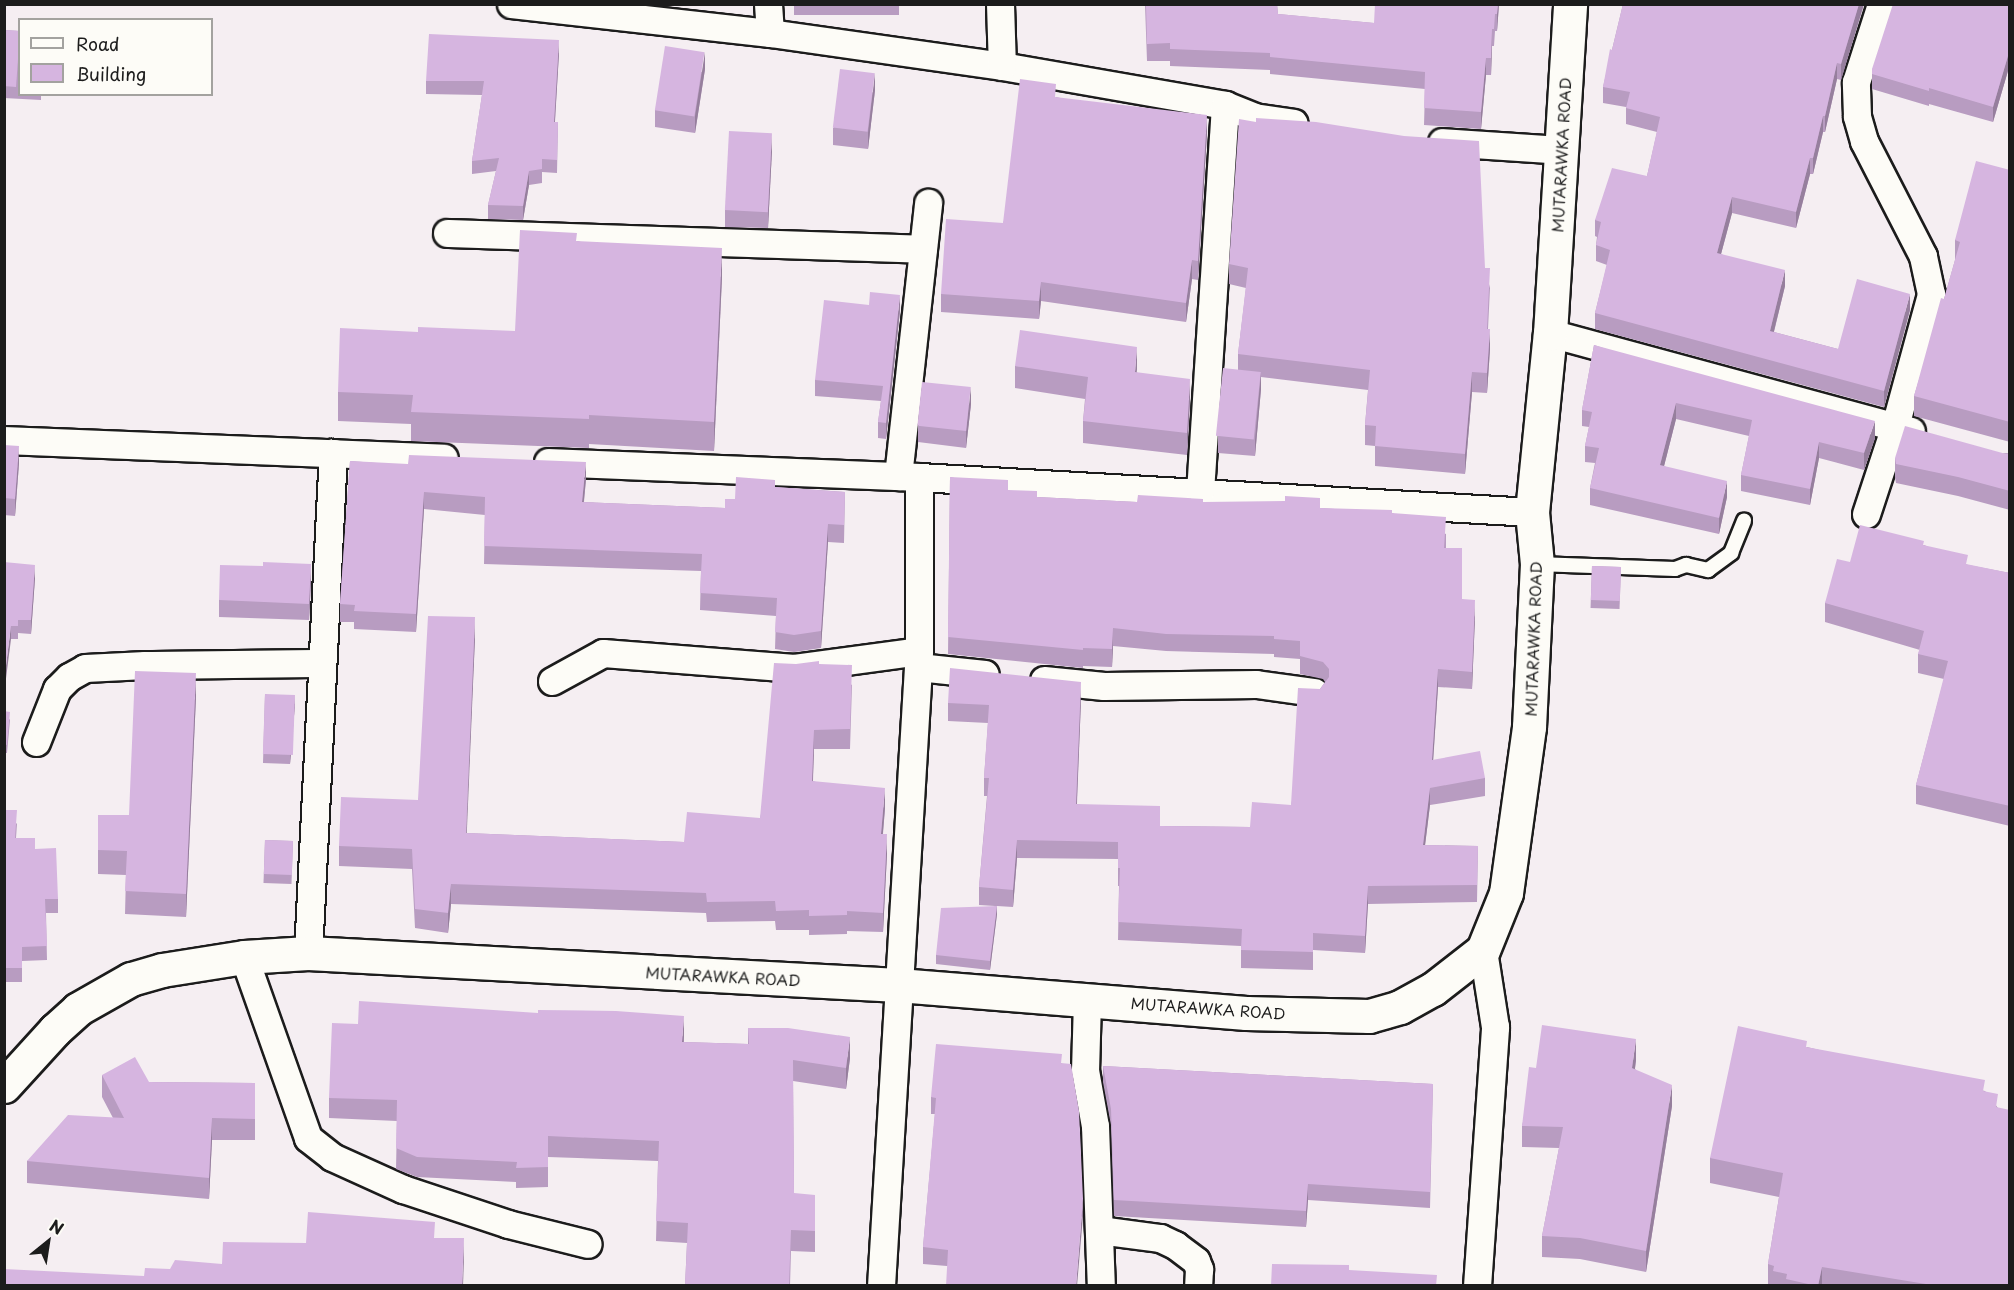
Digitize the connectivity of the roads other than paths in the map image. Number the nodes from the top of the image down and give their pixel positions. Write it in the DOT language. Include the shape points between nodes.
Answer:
graph roads {
  1 [pos="511,4"];
  2 [pos="768,4"];
  3 [pos="1000,4"];
  4 [pos="1570,4"];
  5 [pos="1881,4"];
  6 [pos="770,33"];
  7 [pos="1002,66"];
  8 [pos="1225,105"];
  9 [pos="1324,128"];
  10 [pos="1416,140"];
  11 [pos="1562,150"];
  12 [pos="928,203"];
  13 [pos="447,233"];
  14 [pos="923,249"];
  15 [pos="1550,333"];
  16 [pos="1895,426"];
  17 [pos="1941,439"];
  18 [pos="4,440"];
  19 [pos="333,453"];
  20 [pos="469,459"];
  21 [pos="526,461"];
  22 [pos="908,477"];
  23 [pos="1200,492"];
  24 [pos="1532,512"];
  25 [pos="1866,514"];
  26 [pos="1744,521"];
  27 [pos="1537,564"];
  28 [pos="918,659"];
  29 [pos="321,663"];
  30 [pos="552,681"];
  31 [pos="1314,692"];
  32 [pos="36,742"];
  33 [pos="1483,950"];
  34 [pos="308,953"];
  35 [pos="244,957"];
  36 [pos="898,985"];
  37 [pos="1087,1000"];
  38 [pos="4,1086"];
  39 [pos="1099,1230"];
  40 [pos="588,1244"];
  41 [pos="881,1286"];
  42 [pos="1101,1286"];
  43 [pos="1198,1286"];
  44 [pos="1477,1286"];
  1 -- 6 [label="street"];
  2 -- 6 [label="street"];
  3 -- 7 [label="street"];
  4 -- 11 [label="street, MUTARAWKA ROAD"];
  5 -- 16 [label="street" via="1856,82 1857,116 1863,141 1923,256 1931,294"];
  6 -- 7 [label="street"];
  7 -- 8 [label="street"];
  8 -- 9 [label="street" via="1254,117"];
  8 -- 23 [label="street"];
  10 -- 11 [label="street"];
  11 -- 15 [label="street, MUTARAWKA ROAD"];
  12 -- 14 [label="street"];
  13 -- 14 [label="street"];
  14 -- 22 [label="street"];
  15 -- 16 [label="street"];
  15 -- 24 [label="street, MUTARAWKA ROAD"];
  16 -- 17 [label="street"];
  16 -- 25 [label="street"];
  18 -- 19 [label="street"];
  19 -- 20 [label="street"];
  19 -- 29 [label="street"];
  21 -- 22 [label="street"];
  22 -- 23 [label="street"];
  22 -- 28 [label="street"];
  23 -- 24 [label="street"];
  24 -- 27 [label="street, MUTARAWKA ROAD"];
  26 -- 27 [label="lane" via="1731,553 1708,570 1686,565 1675,570"];
  27 -- 33 [label="street, MUTARAWKA ROAD" via="1529,726 1506,893"];
  28 -- 30 [label="street" via="794,668 603,652"];
  28 -- 31 [label="street" via="1017,677 1104,686 1256,684"];
  28 -- 36 [label="street"];
  29 -- 32 [label="street" via="86,668 57,689"];
  29 -- 34 [label="street"];
  33 -- 37 [label="street, MUTARAWKA ROAD" via="1433,989 1400,1007 1370,1016 1246,1013"];
  33 -- 44 [label="street" via="1495,1027"];
  34 -- 35 [label="street, MUTARAWKA ROAD"];
  34 -- 36 [label="street, MUTARAWKA ROAD"];
  35 -- 38 [label="street, MUTARAWKA ROAD" via="162,970 132,979 78,1009"];
  35 -- 40 [label="street" via="308,1138 332,1157 404,1189 508,1224"];
  36 -- 37 [label="street, MUTARAWKA ROAD"];
  36 -- 41 [label="street"];
  37 -- 39 [label="street" via="1085,1070 1095,1126"];
  39 -- 42 [label="street"];
  39 -- 43 [label="street" via="1160,1238 1175,1245 1196,1261"];
}
